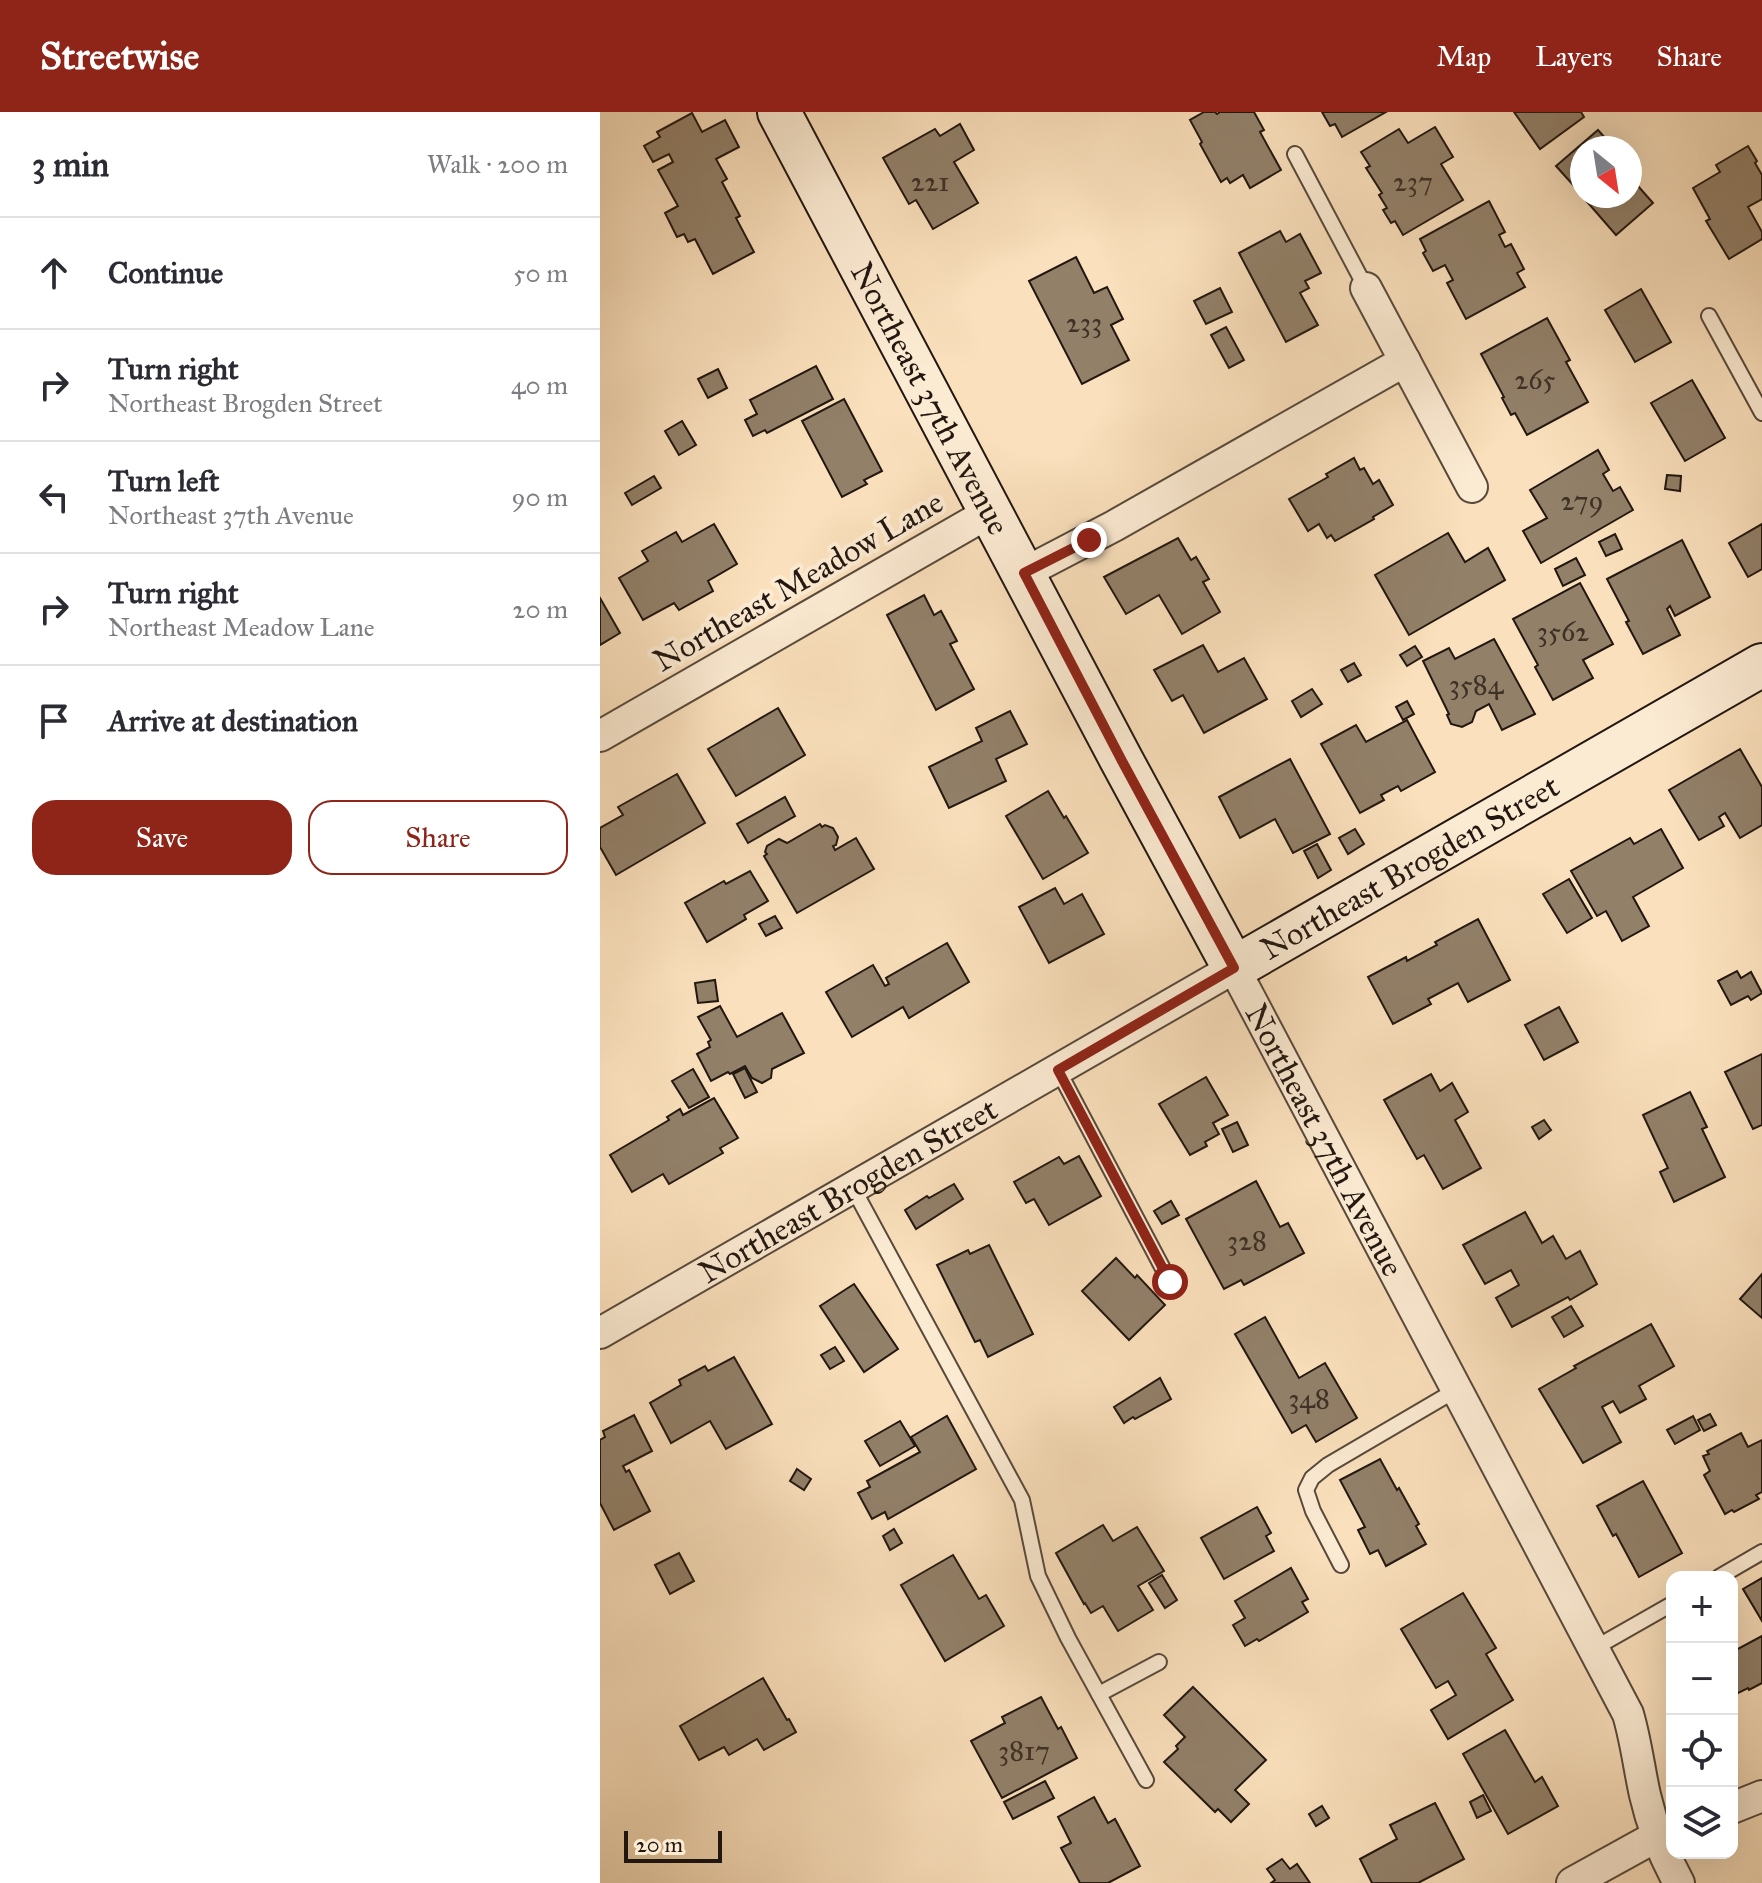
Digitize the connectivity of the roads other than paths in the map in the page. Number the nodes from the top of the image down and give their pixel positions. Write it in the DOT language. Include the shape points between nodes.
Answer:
graph roads {
  1 [pos="779,112"];
  2 [pos="1295,154"];
  3 [pos="1366,288"];
  4 [pos="1709,316"];
  5 [pos="1405,361"];
  6 [pos="1762,413"];
  7 [pos="1472,487"];
  8 [pos="990,512"];
  9 [pos="1024,573"];
  10 [pos="1762,665"];
  11 [pos="600,736"];
  12 [pos="1234,968"];
  13 [pos="1058,1070"];
  14 [pos="853,1188"];
  15 [pos="1170,1282"];
  16 [pos="600,1333"];
  17 [pos="1456,1390"];
  18 [pos="1762,1552"];
  19 [pos="1341,1565"];
  20 [pos="1729,1571"];
  21 [pos="1666,1607"];
  22 [pos="1593,1649"];
  23 [pos="1159,1662"];
  24 [pos="1099,1694"];
  25 [pos="1146,1780"];
  26 [pos="1762,1796"];
  27 [pos="1738,1806"];
  28 [pos="1665,1833"];
  29 [pos="1572,1883"];
  30 [pos="1679,1883"];
  1 -- 8 [label="street, Northeast 37th Avenue"];
  2 -- 3 [label="lane"];
  3 -- 5 [label="street"];
  4 -- 6 [label="lane"];
  5 -- 7 [label="street"];
  5 -- 9 [label="street"];
  8 -- 9 [label="street, Northeast 37th Avenue"];
  8 -- 11 [label="street, Northeast Meadow Lane"];
  9 -- 12 [label="street, Northeast 37th Avenue"];
  10 -- 12 [label="street, Northeast Brogden Street"];
  12 -- 13 [label="street, Northeast Brogden Street"];
  12 -- 17 [label="street, Northeast 37th Avenue"];
  13 -- 14 [label="street, Northeast Brogden Street"];
  13 -- 15 [label="lane"];
  14 -- 16 [label="street, Northeast Brogden Street"];
  14 -- 24 [label="lane" via="1022,1500 1038,1576"];
  17 -- 19 [label="lane" via="1312,1478 1306,1490"];
  17 -- 22 [label="street, Northeast 37th Avenue"];
  18 -- 20 [label="lane"];
  21 -- 22 [label="lane"];
  22 -- 28 [label="street, Northeast 37th Avenue" via="1628,1714 1646,1799"];
  23 -- 24 [label="lane"];
  24 -- 25 [label="lane"];
  26 -- 27 [label="street"];
  28 -- 29 [label="street"];
  28 -- 30 [label="street, Northeast 37th Avenue"];
}
